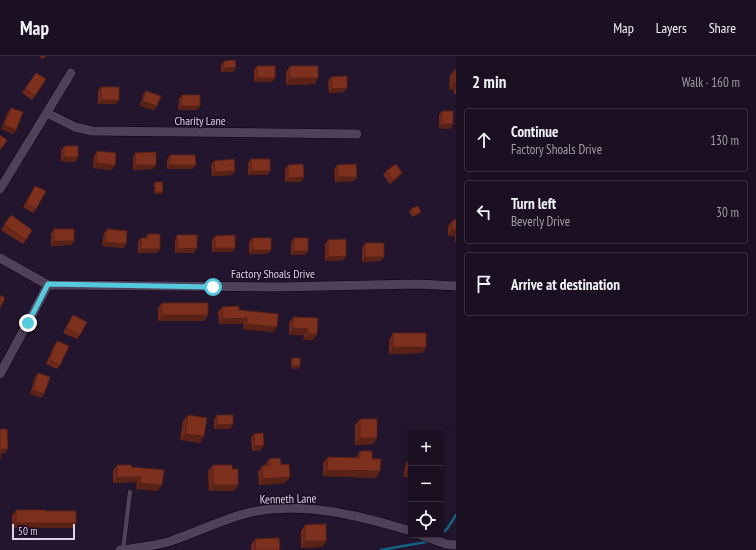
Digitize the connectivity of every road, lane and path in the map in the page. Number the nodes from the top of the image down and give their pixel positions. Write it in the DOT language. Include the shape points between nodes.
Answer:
graph roads {
  1 [pos="71,74"];
  2 [pos="47,113"];
  3 [pos="357,134"];
  4 [pos="0,189"];
  5 [pos="0,258"];
  6 [pos="48,284"];
  7 [pos="456,286"];
  8 [pos="0,374"];
  9 [pos="130,492"];
  10 [pos="408,531"];
  11 [pos="432,538"];
  12 [pos="456,545"];
  13 [pos="171,546"];
  14 [pos="122,550"];
  1 -- 2 [label="street"];
  2 -- 3 [label="street, Charity Lane" via="75,127 92,131"];
  2 -- 4 [label="street"];
  5 -- 6 [label="street, Factory Shoals Drive"];
  6 -- 7 [label="street, Factory Shoals Drive"];
  6 -- 8 [label="street"];
  9 -- 14 [label="lane"];
  10 -- 13 [label="street, Kenneth Lane" via="364,517 330,512 301,509 264,510 207,526"];
  11 -- 12 [label="street"];
  13 -- 14 [label="street, Kenneth Lane"];
}
